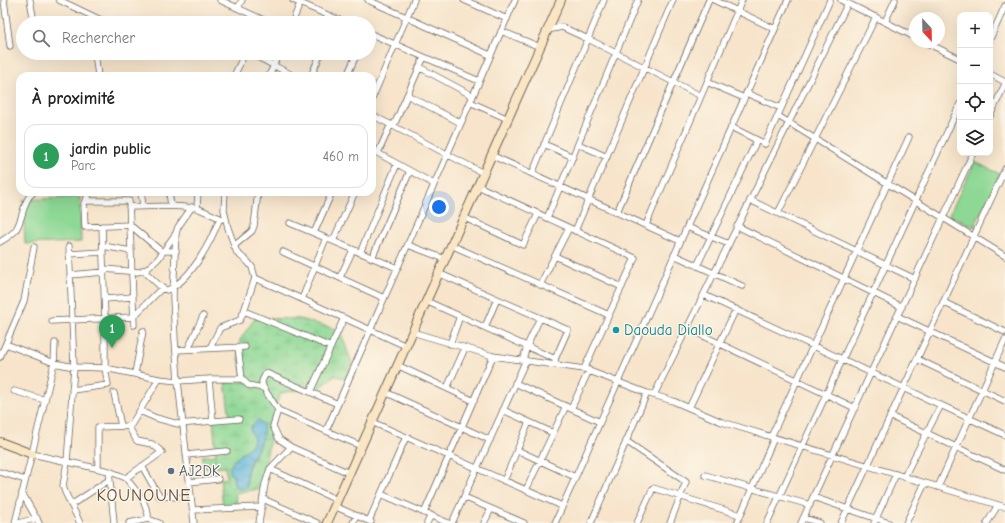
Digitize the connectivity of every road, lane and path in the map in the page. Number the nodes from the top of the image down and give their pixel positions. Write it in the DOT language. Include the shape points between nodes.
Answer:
graph roads {
  1 [pos="4,0"];
  2 [pos="30,0"];
  3 [pos="59,0"];
  4 [pos="220,0"];
  5 [pos="242,0"];
  6 [pos="293,0"];
  7 [pos="368,0"];
  8 [pos="414,0"];
  9 [pos="464,0"];
  10 [pos="515,0"];
  11 [pos="561,0"];
  12 [pos="604,0"];
  13 [pos="638,0"];
  14 [pos="673,0"];
  15 [pos="709,0"];
  16 [pos="714,0"];
  17 [pos="742,0"];
  18 [pos="788,0"];
  19 [pos="830,0"];
  20 [pos="841,0"];
  21 [pos="894,0"];
  22 [pos="301,1"];
  23 [pos="848,3"];
  24 [pos="1005,6"];
  25 [pos="238,8"];
  26 [pos="737,11"];
  27 [pos="33,16"];
  28 [pos="92,16"];
  29 [pos="250,16"];
  30 [pos="295,16"];
  31 [pos="326,16"];
  32 [pos="876,17"];
  33 [pos="407,18"];
  34 [pos="507,19"];
  35 [pos="885,22"];
  36 [pos="775,29"];
  37 [pos="547,30"];
  38 [pos="501,31"];
  39 [pos="993,32"];
  40 [pos="909,34"];
  41 [pos="376,36"];
  42 [pos="588,39"];
  43 [pos="395,44"];
  44 [pos="10,46"];
  45 [pos="540,47"];
  46 [pos="938,48"];
  47 [pos="616,53"];
  48 [pos="490,55"];
  49 [pos="424,57"];
  50 [pos="957,58"];
  51 [pos="96,60"];
  52 [pos="242,60"];
  53 [pos="263,60"];
  54 [pos="276,60"];
  55 [pos="318,60"];
  56 [pos="354,60"];
  57 [pos="274,66"];
  58 [pos="419,67"];
  59 [pos="644,68"];
  60 [pos="97,72"];
  61 [pos="236,72"];
  62 [pos="271,72"];
  63 [pos="286,72"];
  64 [pos="313,72"];
  65 [pos="349,72"];
  66 [pos="993,76"];
  67 [pos="479,81"];
  68 [pos="673,82"];
  69 [pos="707,82"];
  70 [pos="1005,83"];
  71 [pos="376,89"];
  72 [pos="407,95"];
  73 [pos="745,95"];
  74 [pos="701,96"];
  75 [pos="471,99"];
  76 [pos="781,108"];
  77 [pos="993,109"];
  78 [pos="957,111"];
  79 [pos="778,116"];
  80 [pos="376,117"];
  81 [pos="508,119"];
  82 [pos="461,123"];
  83 [pos="789,123"];
  84 [pos="392,125"];
  85 [pos="731,127"];
  86 [pos="909,137"];
  87 [pos="815,139"];
  88 [pos="757,140"];
  89 [pos="544,144"];
  90 [pos="578,144"];
  91 [pos="376,149"];
  92 [pos="376,153"];
  93 [pos="447,154"];
  94 [pos="491,155"];
  95 [pos="972,156"];
  96 [pos="573,157"];
  97 [pos="607,157"];
  98 [pos="397,164"];
  99 [pos="1005,169"];
  100 [pos="410,171"];
  101 [pos="483,173"];
  102 [pos="532,174"];
  103 [pos="888,183"];
  104 [pos="434,184"];
  105 [pos="478,186"];
  106 [pos="560,187"];
  107 [pos="28,196"];
  108 [pos="88,196"];
  109 [pos="142,196"];
  110 [pos="170,196"];
  111 [pos="198,196"];
  112 [pos="225,196"];
  113 [pos="258,196"];
  114 [pos="330,196"];
  115 [pos="353,196"];
  116 [pos="589,200"];
  117 [pos="750,200"];
  118 [pos="916,200"];
  119 [pos="85,201"];
  120 [pos="143,206"];
  121 [pos="171,206"];
  122 [pos="130,207"];
  123 [pos="195,207"];
  124 [pos="618,212"];
  125 [pos="778,213"];
  126 [pos="538,214"];
  127 [pos="464,217"];
  128 [pos="943,217"];
  129 [pos="220,218"];
  130 [pos="548,218"];
  131 [pos="226,220"];
  132 [pos="290,223"];
  133 [pos="130,225"];
  134 [pos="646,225"];
  135 [pos="102,226"];
  136 [pos="737,226"];
  137 [pos="686,227"];
  138 [pos="569,228"];
  139 [pos="576,231"];
  140 [pos="314,233"];
  141 [pos="176,234"];
  142 [pos="974,236"];
  143 [pos="711,237"];
  144 [pos="326,238"];
  145 [pos="680,241"];
  146 [pos="0,242"];
  147 [pos="333,242"];
  148 [pos="729,244"];
  149 [pos="408,245"];
  150 [pos="451,245"];
  151 [pos="69,246"];
  152 [pos="234,246"];
  153 [pos="34,247"];
  154 [pos="103,249"];
  155 [pos="353,250"];
  156 [pos="131,251"];
  157 [pos="164,251"];
  158 [pos="176,251"];
  159 [pos="857,251"];
  160 [pos="283,252"];
  161 [pos="360,253"];
  162 [pos="69,254"];
  163 [pos="674,255"];
  164 [pos="555,256"];
  165 [pos="1005,256"];
  166 [pos="372,258"];
  167 [pos="445,259"];
  168 [pos="886,265"];
  169 [pos="315,266"];
  170 [pos="697,266"];
  171 [pos="397,268"];
  172 [pos="104,270"];
  173 [pos="131,270"];
  174 [pos="143,270"];
  175 [pos="438,273"];
  176 [pos="714,273"];
  177 [pos="70,275"];
  178 [pos="340,277"];
  179 [pos="255,278"];
  180 [pos="844,278"];
  181 [pos="914,278"];
  182 [pos="540,285"];
  183 [pos="742,286"];
  184 [pos="622,287"];
  185 [pos="162,288"];
  186 [pos="173,288"];
  187 [pos="873,293"];
  188 [pos="704,294"];
  189 [pos="133,297"];
  190 [pos="384,298"];
  191 [pos="104,299"];
  192 [pos="302,299"];
  193 [pos="497,299"];
  194 [pos="426,301"];
  195 [pos="943,302"];
  196 [pos="902,306"];
  197 [pos="736,309"];
  198 [pos="244,311"];
  199 [pos="609,315"];
  200 [pos="203,316"];
  201 [pos="460,316"];
  202 [pos="897,316"];
  203 [pos="134,317"];
  204 [pos="344,318"];
  205 [pos="540,318"];
  206 [pos="105,319"];
  207 [pos="72,320"];
  208 [pos="52,321"];
  209 [pos="134,325"];
  210 [pos="485,327"];
  211 [pos="687,328"];
  212 [pos="371,330"];
  213 [pos="143,331"];
  214 [pos="412,332"];
  215 [pos="930,332"];
  216 [pos="1005,332"];
  217 [pos="1005,340"];
  218 [pos="55,343"];
  219 [pos="6,344"];
  220 [pos="450,344"];
  221 [pos="720,344"];
  222 [pos="813,345"];
  223 [pos="406,346"];
  224 [pos="527,346"];
  225 [pos="238,347"];
  226 [pos="245,347"];
  227 [pos="331,347"];
  228 [pos="210,348"];
  229 [pos="465,348"];
  230 [pos="188,349"];
  231 [pos="176,350"];
  232 [pos="1,354"];
  233 [pos="493,356"];
  234 [pos="524,359"];
  235 [pos="842,359"];
  236 [pos="917,359"];
  237 [pos="556,361"];
  238 [pos="54,363"];
  239 [pos="995,363"];
  240 [pos="397,365"];
  241 [pos="74,367"];
  242 [pos="1005,367"];
  243 [pos="105,368"];
  244 [pos="587,370"];
  245 [pos="871,372"];
  246 [pos="134,373"];
  247 [pos="160,379"];
  248 [pos="208,379"];
  249 [pos="242,379"];
  250 [pos="797,380"];
  251 [pos="178,381"];
  252 [pos="618,381"];
  253 [pos="515,383"];
  254 [pos="264,388"];
  255 [pos="447,388"];
  256 [pos="904,388"];
  257 [pos="72,390"];
  258 [pos="982,390"];
  259 [pos="14,391"];
  260 [pos="310,392"];
  261 [pos="385,392"];
  262 [pos="647,393"];
  263 [pos="114,394"];
  264 [pos="826,394"];
  265 [pos="654,395"];
  266 [pos="45,400"];
  267 [pos="474,400"];
  268 [pos="1005,401"];
  269 [pos="338,404"];
  270 [pos="940,405"];
  271 [pos="568,408"];
  272 [pos="689,408"];
  273 [pos="855,408"];
  274 [pos="278,410"];
  275 [pos="503,410"];
  276 [pos="140,411"];
  277 [pos="890,416"];
  278 [pos="970,418"];
  279 [pos="239,419"];
  280 [pos="213,421"];
  281 [pos="372,422"];
  282 [pos="529,422"];
  283 [pos="600,422"];
  284 [pos="183,424"];
  285 [pos="121,426"];
  286 [pos="128,426"];
  287 [pos="462,427"];
  288 [pos="326,431"];
  289 [pos="553,433"];
  290 [pos="926,433"];
  291 [pos="1005,435"];
  292 [pos="406,437"];
  293 [pos="772,437"];
  294 [pos="490,440"];
  295 [pos="626,441"];
  296 [pos="0,442"];
  297 [pos="361,446"];
  298 [pos="802,446"];
  299 [pos="291,447"];
  300 [pos="956,447"];
  301 [pos="517,450"];
  302 [pos="227,451"];
  303 [pos="32,454"];
  304 [pos="186,455"];
  305 [pos="833,455"];
  306 [pos="449,456"];
  307 [pos="540,461"];
  308 [pos="67,462"];
  309 [pos="142,466"];
  310 [pos="868,466"];
  311 [pos="98,468"];
  312 [pos="477,468"];
  313 [pos="270,469"];
  314 [pos="1005,470"];
  315 [pos="109,471"];
  316 [pos="0,472"];
  317 [pos="349,473"];
  318 [pos="896,474"];
  319 [pos="705,475"];
  320 [pos="575,477"];
  321 [pos="904,477"];
  322 [pos="126,478"];
  323 [pos="218,479"];
  324 [pos="25,480"];
  325 [pos="109,480"];
  326 [pos="504,480"];
  327 [pos="189,482"];
  328 [pos="925,483"];
  329 [pos="938,487"];
  330 [pos="752,488"];
  331 [pos="526,490"];
  332 [pos="22,493"];
  333 [pos="381,494"];
  334 [pos="680,496"];
  335 [pos="779,496"];
  336 [pos="178,497"];
  337 [pos="464,497"];
  338 [pos="813,497"];
  339 [pos="263,499"];
  340 [pos="336,503"];
  341 [pos="71,505"];
  342 [pos="810,505"];
  343 [pos="1002,505"];
  344 [pos="562,506"];
  345 [pos="262,508"];
  346 [pos="848,508"];
  347 [pos="490,509"];
  348 [pos="192,510"];
  349 [pos="424,512"];
  350 [pos="430,515"];
  351 [pos="740,515"];
  352 [pos="356,516"];
  353 [pos="148,519"];
  354 [pos="38,520"];
  355 [pos="802,520"];
  356 [pos="875,520"];
  357 [pos="370,522"];
  358 [pos="15,523"];
  359 [pos="19,523"];
  360 [pos="80,523"];
  361 [pos="114,523"];
  362 [pos="129,523"];
  363 [pos="159,523"];
  364 [pos="194,523"];
  365 [pos="259,523"];
  366 [pos="317,523"];
  367 [pos="327,523"];
  368 [pos="353,523"];
  369 [pos="427,523"];
  370 [pos="448,523"];
  371 [pos="452,523"];
  372 [pos="484,523"];
  373 [pos="524,523"];
  374 [pos="555,523"];
  375 [pos="591,523"];
  376 [pos="637,523"];
  377 [pos="670,523"];
  378 [pos="736,523"];
  379 [pos="767,523"];
  380 [pos="820,523"];
  381 [pos="841,523"];
  382 [pos="889,523"];
  383 [pos="906,523"];
  384 [pos="986,523"];
  1 -- 44 [label="street"];
  2 -- 27 [label="street"];
  3 -- 28 [label="street"];
  4 -- 25 [label="street"];
  5 -- 25 [label="street"];
  6 -- 22 [label="street"];
  7 -- 33 [label="street"];
  8 -- 33 [label="street"];
  9 -- 34 [label="street"];
  10 -- 34 [label="street"];
  11 -- 37 [label="street"];
  12 -- 42 [label="street"];
  13 -- 47 [label="street"];
  14 -- 59 [label="street"];
  15 -- 68 [label="street"];
  16 -- 26 [label="street"];
  17 -- 26 [label="street"];
  18 -- 36 [label="street"];
  19 -- 76 [label="street"];
  20 -- 23 [label="street"];
  21 -- 35 [label="street"];
  22 -- 30 [label="street"];
  22 -- 31 [label="street"];
  23 -- 32 [label="street"];
  23 -- 83 [label="street"];
  24 -- 39 [label="street"];
  25 -- 29 [label="street"];
  26 -- 36 [label="street"];
  26 -- 69 [label="street"];
  32 -- 35 [label="street"];
  32 -- 87 [label="street"];
  33 -- 43 [label="street"];
  33 -- 48 [label="street"];
  34 -- 38 [label="street"];
  35 -- 40 [label="street"];
  36 -- 73 [label="street"];
  37 -- 42 [label="street" via="562,27"];
  37 -- 45 [label="street"];
  38 -- 45 [label="street"];
  38 -- 48 [label="street"];
  41 -- 43 [label="street"];
  42 -- 47 [label="street"];
  42 -- 89 [label="street"];
  43 -- 49 [label="street"];
  43 -- 71 [label="street"];
  45 -- 81 [label="street"];
  46 -- 50 [label="street"];
  47 -- 59 [label="street"];
  47 -- 90 [label="street"];
  48 -- 67 [label="street"];
  49 -- 58 [label="street"];
  49 -- 67 [label="street"];
  51 -- 60 [label="street"];
  52 -- 61 [label="street"];
  53 -- 57 [label="street"];
  54 -- 57 [label="street"];
  55 -- 64 [label="street"];
  56 -- 65 [label="street"];
  57 -- 62 [label="street"];
  57 -- 63 [label="street"];
  58 -- 72 [label="street"];
  58 -- 75 [label="street"];
  59 -- 68 [label="street"];
  59 -- 97 [label="street"];
  66 -- 70 [label="street"];
  67 -- 75 [label="street"];
  68 -- 74 [label="street"];
  68 -- 124 [label="street"];
  69 -- 73 [label="street"];
  69 -- 74 [label="street"];
  70 -- 77 [label="street"];
  72 -- 82 [label="street"];
  72 -- 84 [label="street"];
  73 -- 76 [label="street"];
  73 -- 85 [label="street"];
  74 -- 134 [label="street"];
  75 -- 81 [label="street"];
  75 -- 82 [label="street"];
  76 -- 79 [label="street"];
  78 -- 118 [label="street"];
  79 -- 83 [label="street"];
  79 -- 88 [label="street" via="765,144"];
  80 -- 84 [label="street"];
  81 -- 94 [label="street"];
  82 -- 93 [label="street"];
  83 -- 87 [label="street"];
  83 -- 117 [label="street"];
  84 -- 91 [label="street"];
  84 -- 93 [label="street"];
  85 -- 88 [label="street"];
  85 -- 137 [label="street"];
  86 -- 103 [label="street"];
  87 -- 103 [label="street"];
  87 -- 125 [label="street"];
  88 -- 143 [label="street"];
  89 -- 96 [label="street"];
  89 -- 102 [label="street"];
  90 -- 96 [label="street"];
  90 -- 97 [label="street"];
  92 -- 98 [label="street"];
  93 -- 101 [label="street"];
  93 -- 104 [label="street"];
  94 -- 101 [label="street"];
  94 -- 102 [label="street"];
  95 -- 128 [label="street"];
  96 -- 106 [label="street"];
  97 -- 116 [label="street"];
  98 -- 100 [label="street"];
  98 -- 161 [label="street"];
  99 -- 142 [label="street"];
  100 -- 104 [label="street"];
  100 -- 166 [label="street"];
  101 -- 105 [label="street"];
  102 -- 106 [label="street"];
  103 -- 118 [label="street"];
  103 -- 159 [label="street"];
  104 -- 149 [label="street"];
  105 -- 126 [label="street"];
  105 -- 127 [label="street"];
  106 -- 116 [label="street"];
  106 -- 130 [label="street"];
  107 -- 146 [label="street" via="15,231"];
  108 -- 119 [label="street"];
  109 -- 120 [label="street"];
  110 -- 121 [label="street"];
  111 -- 123 [label="street"];
  112 -- 131 [label="street"];
  113 -- 152 [label="street" via="252,231"];
  114 -- 140 [label="street"];
  115 -- 147 [label="street"];
  116 -- 124 [label="street"];
  116 -- 139 [label="street"];
  117 -- 125 [label="street"];
  117 -- 136 [label="street"];
  118 -- 128 [label="street"];
  118 -- 168 [label="street"];
  119 -- 122 [label="street" via="129,201"];
  119 -- 135 [label="street" via="85,227"];
  120 -- 121 [label="street"];
  120 -- 122 [label="street"];
  121 -- 123 [label="street"];
  122 -- 133 [label="street"];
  123 -- 129 [label="street"];
  123 -- 141 [label="street" via="178,227"];
  124 -- 134 [label="street"];
  125 -- 159 [label="street"];
  126 -- 127 [label="street" via="523,245"];
  126 -- 130 [label="street"];
  127 -- 150 [label="street"];
  128 -- 142 [label="street"];
  128 -- 181 [label="street"];
  129 -- 131 [label="street"];
  129 -- 186 [label="street" via="210,243 185,278"];
  130 -- 138 [label="street"];
  131 -- 152 [label="street"];
  132 -- 140 [label="street"];
  133 -- 135 [label="street"];
  133 -- 156 [label="street"];
  133 -- 157 [label="street"];
  134 -- 145 [label="street"];
  135 -- 154 [label="street"];
  136 -- 148 [label="street"];
  136 -- 180 [label="street"];
  137 -- 143 [label="street"];
  137 -- 145 [label="street"];
  138 -- 139 [label="street"];
  138 -- 164 [label="street"];
  139 -- 184 [label="street" via="635,258"];
  140 -- 144 [label="street"];
  141 -- 157 [label="street"];
  141 -- 158 [label="street"];
  142 -- 165 [label="street"];
  142 -- 195 [label="street"];
  143 -- 148 [label="street"];
  143 -- 170 [label="street"];
  144 -- 147 [label="street"];
  144 -- 169 [label="street"];
  145 -- 163 [label="street"];
  147 -- 155 [label="street"];
  148 -- 176 [label="street"];
  149 -- 167 [label="street"];
  149 -- 171 [label="street"];
  150 -- 167 [label="street"];
  150 -- 182 [label="street"];
  151 -- 162 [label="street"];
  152 -- 179 [label="street" via="237,253 252,267"];
  153 -- 219 [label="street" via="24,301"];
  154 -- 156 [label="street"];
  154 -- 162 [label="street"];
  154 -- 172 [label="street"];
  155 -- 161 [label="street"];
  155 -- 178 [label="street"];
  156 -- 173 [label="street"];
  157 -- 158 [label="street"];
  157 -- 174 [label="street"];
  158 -- 186 [label="street"];
  159 -- 168 [label="street"];
  159 -- 180 [label="street"];
  160 -- 169 [label="street"];
  161 -- 166 [label="street"];
  162 -- 177 [label="street"];
  163 -- 170 [label="street"];
  163 -- 252 [label="street"];
  164 -- 182 [label="street"];
  164 -- 184 [label="street"];
  166 -- 171 [label="street"];
  167 -- 175 [label="street"];
  168 -- 181 [label="street"];
  168 -- 187 [label="street"];
  169 -- 178 [label="street"];
  169 -- 192 [label="street"];
  170 -- 176 [label="street"];
  171 -- 190 [label="street"];
  172 -- 173 [label="street"];
  172 -- 177 [label="street"];
  172 -- 191 [label="street"];
  173 -- 174 [label="street"];
  173 -- 189 [label="street"];
  174 -- 185 [label="street"];
  175 -- 193 [label="street"];
  175 -- 194 [label="street"];
  176 -- 183 [label="street"];
  176 -- 188 [label="street"];
  177 -- 207 [label="street"];
  178 -- 190 [label="street"];
  179 -- 192 [label="street"];
  179 -- 198 [label="street"];
  180 -- 187 [label="street"];
  180 -- 222 [label="street"];
  181 -- 196 [label="street"];
  182 -- 199 [label="street"];
  184 -- 199 [label="street"];
  185 -- 186 [label="street"];
  185 -- 203 [label="street"];
  186 -- 231 [label="street"];
  187 -- 196 [label="street"];
  187 -- 235 [label="street"];
  188 -- 197 [label="street"];
  188 -- 211 [label="street"];
  189 -- 191 [label="street"];
  189 -- 203 [label="street"];
  190 -- 212 [label="street"];
  191 -- 206 [label="street"];
  192 -- 204 [label="street"];
  193 -- 205 [label="street"];
  193 -- 210 [label="street"];
  194 -- 201 [label="street"];
  194 -- 214 [label="street"];
  195 -- 215 [label="street"];
  195 -- 216 [label="street"];
  196 -- 202 [label="street"];
  197 -- 221 [label="street"];
  197 -- 222 [label="street"];
  198 -- 227 [label="street"];
  198 -- 228 [label="street" via="240,320 220,328"];
  199 -- 244 [label="street"];
  200 -- 230 [label="street"];
  201 -- 210 [label="street"];
  201 -- 220 [label="street"];
  202 -- 215 [label="street"];
  202 -- 245 [label="street"];
  203 -- 206 [label="street"];
  203 -- 209 [label="street"];
  204 -- 212 [label="street"];
  204 -- 227 [label="street"];
  205 -- 224 [label="street"];
  205 -- 237 [label="street" via="568,330"];
  206 -- 207 [label="street"];
  206 -- 243 [label="street"];
  207 -- 208 [label="street"];
  207 -- 241 [label="street"];
  210 -- 224 [label="street"];
  211 -- 221 [label="street"];
  211 -- 265 [label="street"];
  212 -- 223 [label="street"];
  212 -- 269 [label="street"];
  213 -- 246 [label="street"];
  214 -- 220 [label="street"];
  214 -- 223 [label="street"];
  215 -- 236 [label="street"];
  215 -- 239 [label="street"];
  217 -- 239 [label="street"];
  218 -- 238 [label="street"];
  219 -- 232 [label="street"];
  219 -- 238 [label="street"];
  220 -- 229 [label="street"];
  221 -- 250 [label="street"];
  221 -- 272 [label="street"];
  222 -- 235 [label="street"];
  222 -- 250 [label="street"];
  223 -- 240 [label="street"];
  224 -- 234 [label="street"];
  224 -- 237 [label="street"];
  225 -- 226 [label="street"];
  225 -- 228 [label="street"];
  225 -- 249 [label="street"];
  227 -- 260 [label="street"];
  228 -- 230 [label="street"];
  229 -- 233 [label="street"];
  229 -- 255 [label="street"];
  230 -- 231 [label="street"];
  231 -- 251 [label="street"];
  233 -- 234 [label="street"];
  233 -- 267 [label="street"];
  234 -- 237 [label="street"];
  234 -- 253 [label="street"];
  235 -- 245 [label="street"];
  235 -- 264 [label="street"];
  236 -- 256 [label="street"];
  236 -- 258 [label="street"];
  237 -- 244 [label="street"];
  238 -- 241 [label="street"];
  238 -- 266 [label="street"];
  239 -- 242 [label="street"];
  239 -- 258 [label="street"];
  240 -- 255 [label="street"];
  240 -- 261 [label="street"];
  241 -- 243 [label="street"];
  241 -- 257 [label="street"];
  243 -- 246 [label="street"];
  243 -- 257 [label="street" via="108,385"];
  244 -- 252 [label="street"];
  244 -- 271 [label="street"];
  245 -- 256 [label="street"];
  245 -- 273 [label="street"];
  246 -- 247 [label="street"];
  247 -- 251 [label="street"];
  247 -- 276 [label="street"];
  248 -- 249 [label="street"];
  248 -- 251 [label="street"];
  248 -- 280 [label="street"];
  249 -- 254 [label="street" via="248,385"];
  250 -- 264 [label="street"];
  250 -- 293 [label="street"];
  251 -- 284 [label="street"];
  252 -- 262 [label="street"];
  252 -- 283 [label="street"];
  253 -- 271 [label="street"];
  253 -- 275 [label="street"];
  254 -- 260 [label="street" via="262,384 266,373"];
  254 -- 274 [label="street"];
  255 -- 267 [label="street"];
  256 -- 270 [label="street"];
  256 -- 277 [label="street"];
  257 -- 308 [label="street"];
  258 -- 268 [label="street"];
  258 -- 278 [label="street"];
  259 -- 266 [label="street"];
  260 -- 269 [label="street"];
  261 -- 281 [label="street"];
  261 -- 287 [label="street"];
  262 -- 265 [label="street"];
  262 -- 295 [label="street"];
  263 -- 285 [label="street"];
  264 -- 273 [label="street"];
  264 -- 298 [label="street"];
  265 -- 272 [label="street"];
  266 -- 303 [label="street"];
  267 -- 287 [label="street"];
  269 -- 288 [label="street"];
  270 -- 278 [label="street"];
  270 -- 290 [label="street"];
  271 -- 283 [label="street"];
  271 -- 289 [label="street"];
  272 -- 293 [label="street" via="722,422"];
  273 -- 305 [label="street"];
  274 -- 288 [label="street"];
  274 -- 299 [label="street" via="274,430 279,439"];
  275 -- 282 [label="street"];
  275 -- 294 [label="street"];
  276 -- 284 [label="street" via="168,422"];
  276 -- 286 [label="street"];
  277 -- 290 [label="street"];
  277 -- 310 [label="street"];
  278 -- 291 [label="street"];
  278 -- 300 [label="street"];
  279 -- 280 [label="street"];
  280 -- 284 [label="street"];
  281 -- 292 [label="street"];
  281 -- 297 [label="street"];
  282 -- 289 [label="street"];
  282 -- 301 [label="street"];
  283 -- 320 [label="street"];
  284 -- 304 [label="street"];
  285 -- 286 [label="street"];
  285 -- 311 [label="street" via="98,427"];
  286 -- 309 [label="street" via="137,441 152,444 162,452"];
  287 -- 294 [label="street"];
  287 -- 306 [label="street"];
  288 -- 297 [label="street"];
  289 -- 307 [label="street"];
  290 -- 300 [label="street"];
  290 -- 321 [label="street"];
  292 -- 306 [label="street"];
  292 -- 333 [label="street"];
  293 -- 298 [label="street"];
  293 -- 330 [label="street"];
  294 -- 312 [label="street"];
  295 -- 334 [label="street" via="686,482"];
  295 -- 375 [label="street"];
  296 -- 303 [label="street"];
  297 -- 317 [label="street"];
  298 -- 305 [label="street"];
  298 -- 335 [label="street"];
  299 -- 313 [label="street"];
  299 -- 317 [label="street"];
  300 -- 314 [label="street"];
  300 -- 329 [label="street"];
  301 -- 307 [label="street"];
  301 -- 326 [label="street"];
  302 -- 304 [label="street"];
  303 -- 308 [label="street"];
  303 -- 324 [label="street"];
  304 -- 327 [label="street"];
  305 -- 310 [label="street"];
  305 -- 338 [label="street"];
  306 -- 312 [label="street"];
  306 -- 349 [label="street"];
  307 -- 320 [label="street"];
  307 -- 331 [label="street"];
  308 -- 311 [label="street"];
  308 -- 341 [label="street" via="63,486"];
  309 -- 322 [label="street"];
  309 -- 336 [label="street" via="159,496"];
  310 -- 318 [label="street"];
  310 -- 346 [label="street"];
  311 -- 315 [label="street"];
  312 -- 326 [label="street"];
  312 -- 337 [label="street"];
  313 -- 339 [label="street"];
  313 -- 340 [label="street"];
  315 -- 322 [label="street"];
  315 -- 325 [label="street"];
  316 -- 324 [label="street"];
  317 -- 340 [label="street"];
  318 -- 321 [label="street"];
  318 -- 356 [label="street"];
  319 -- 330 [label="street"];
  320 -- 344 [label="street"];
  321 -- 328 [label="street"];
  322 -- 353 [label="street" via="143,500"];
  323 -- 327 [label="street"];
  324 -- 332 [label="street"];
  325 -- 341 [label="street"];
  325 -- 361 [label="street"];
  326 -- 331 [label="street"];
  327 -- 348 [label="street"];
  328 -- 329 [label="street"];
  328 -- 383 [label="street"];
  329 -- 343 [label="street"];
  330 -- 335 [label="street"];
  330 -- 351 [label="street"];
  331 -- 344 [label="street"];
  332 -- 354 [label="street"];
  332 -- 358 [label="street"];
  333 -- 349 [label="street"];
  333 -- 357 [label="street"];
  334 -- 351 [label="street"];
  334 -- 376 [label="street" via="653,488"];
  334 -- 377 [label="street"];
  335 -- 342 [label="street"];
  335 -- 379 [label="street"];
  337 -- 347 [label="street"];
  337 -- 371 [label="street"];
  338 -- 342 [label="street"];
  338 -- 346 [label="street"];
  339 -- 345 [label="street"];
  339 -- 366 [label="street"];
  340 -- 352 [label="street"];
  340 -- 367 [label="street"];
  341 -- 360 [label="street"];
  342 -- 355 [label="street"];
  343 -- 384 [label="street"];
  344 -- 374 [label="street"];
  345 -- 348 [label="street"];
  345 -- 365 [label="street"];
  346 -- 356 [label="street"];
  346 -- 381 [label="street"];
  347 -- 372 [label="street"];
  347 -- 373 [label="street"];
  348 -- 364 [label="street"];
  349 -- 350 [label="street"];
  350 -- 369 [label="street"];
  350 -- 370 [label="street"];
  351 -- 378 [label="street"];
  352 -- 357 [label="street"];
  352 -- 368 [label="street"];
  353 -- 362 [label="street"];
  353 -- 363 [label="street"];
  354 -- 359 [label="street"];
  355 -- 380 [label="street"];
  356 -- 382 [label="street"];
}
